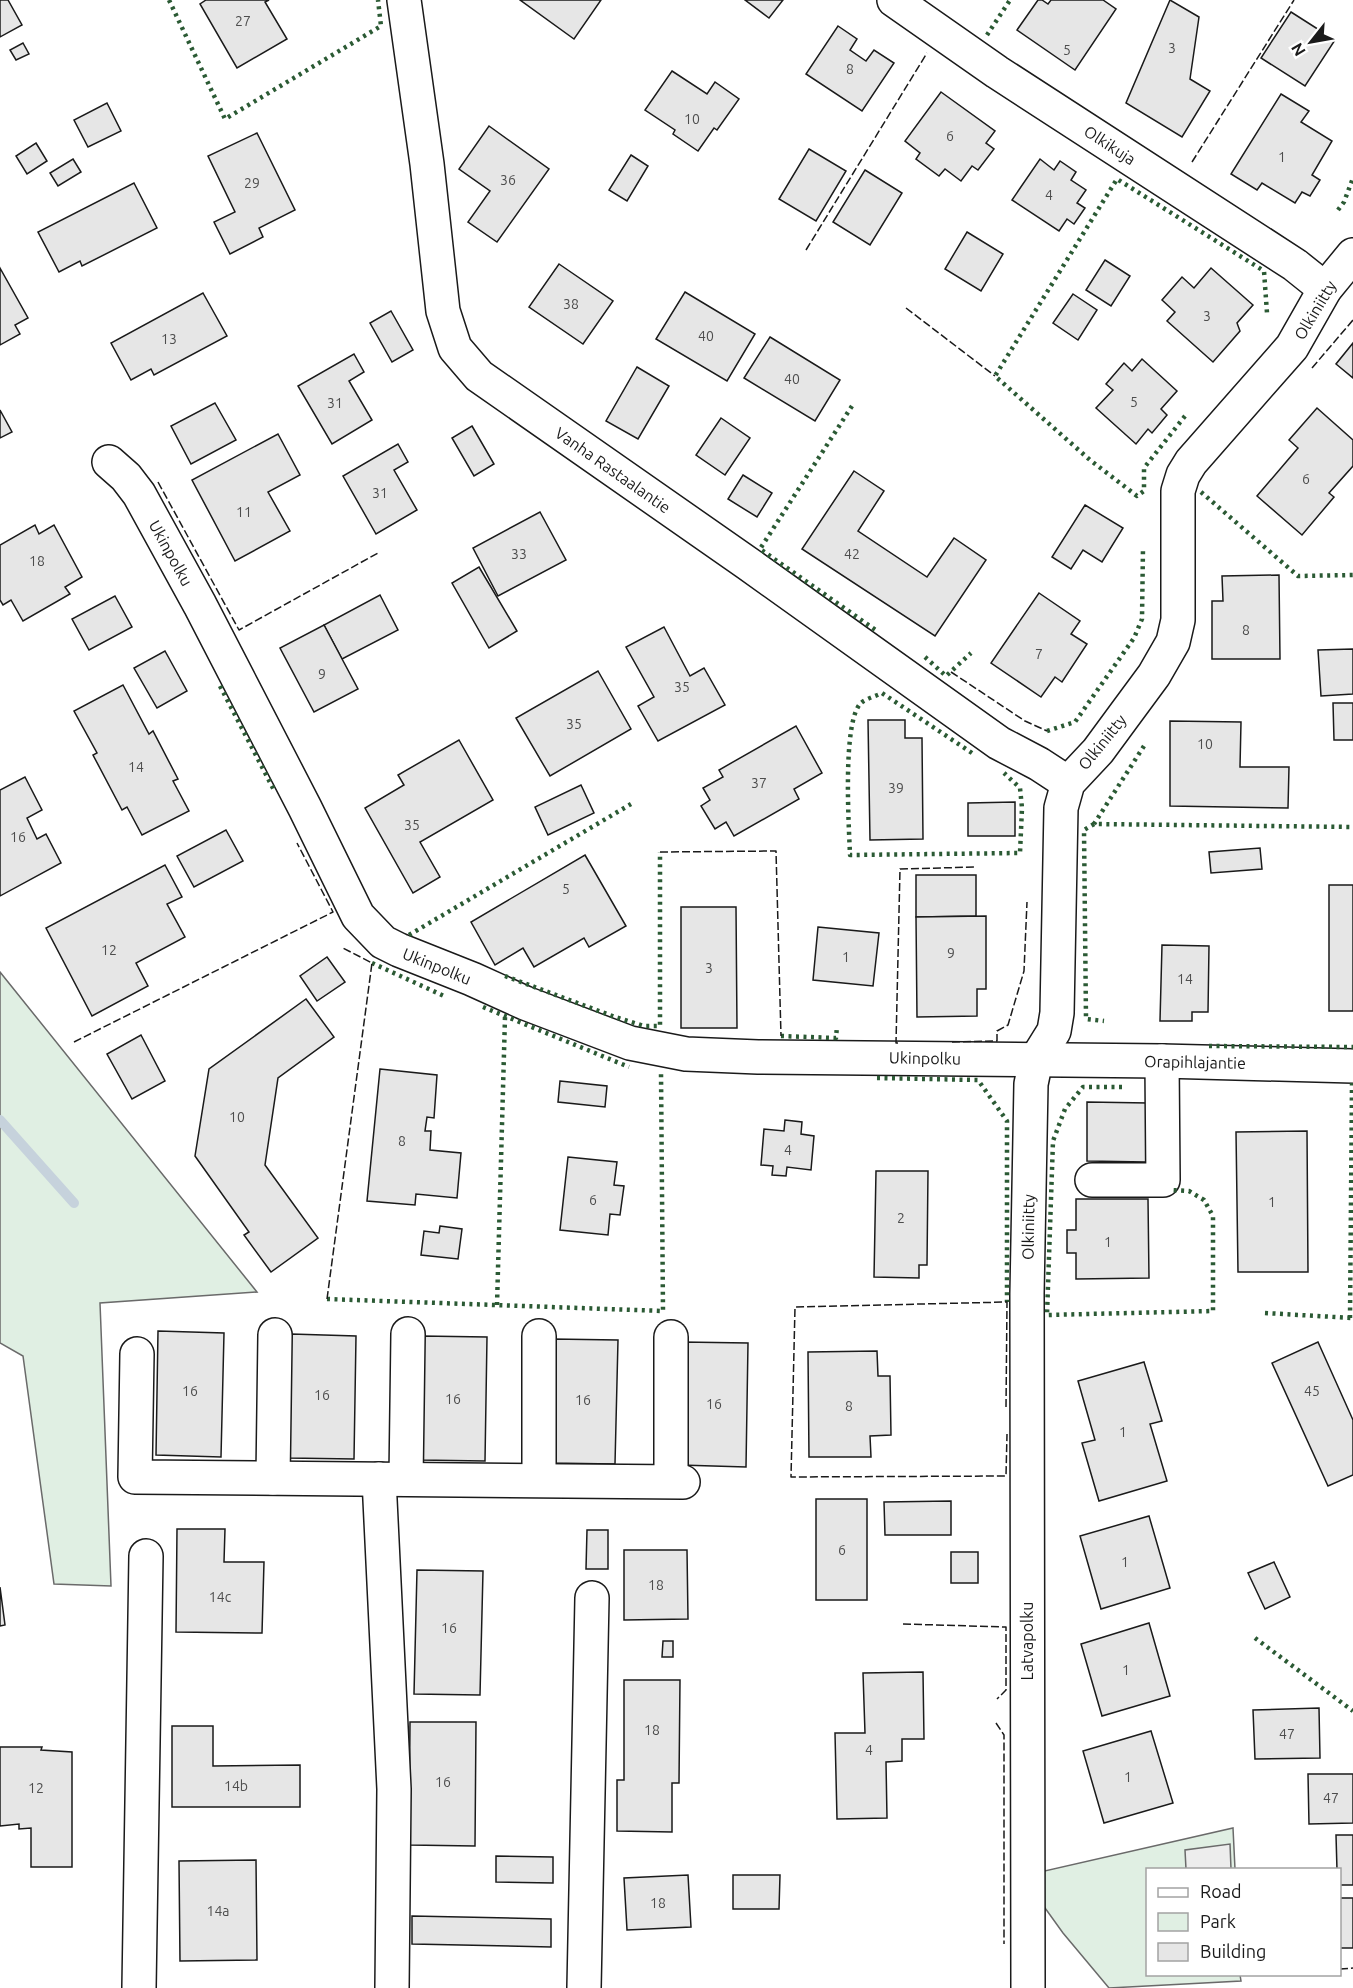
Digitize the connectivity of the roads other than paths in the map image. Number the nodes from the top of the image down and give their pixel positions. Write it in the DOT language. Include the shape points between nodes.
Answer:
graph roads {
  1 [pos="404,0"];
  2 [pos="894,0"];
  3 [pos="1353,255"];
  4 [pos="1325,289"];
  5 [pos="109,462"];
  6 [pos="1068,783"];
  7 [pos="1036,1060"];
  8 [pos="1162,1061"];
  9 [pos="1353,1066"];
  10 [pos="1092,1180"];
  11 [pos="1027,1294"];
  12 [pos="408,1334"];
  13 [pos="275,1335"];
  14 [pos="539,1336"];
  15 [pos="671,1336"];
  16 [pos="137,1354"];
  17 [pos="273,1478"];
  18 [pos="392,1479"];
  19 [pos="539,1480"];
  20 [pos="146,1556"];
  21 [pos="592,1598"];
  22 [pos="139,1988"];
  23 [pos="392,1988"];
  24 [pos="584,1988"];
  25 [pos="1028,1988"];
  1 -- 6 [label="street, Vanha Rastaalantie" via="443,311 455,348 479,376 999,743"];
  2 -- 4 [label="street, Olkikuja" via="997,72 1295,265"];
  3 -- 4 [label="street, Olkiniitty"];
  4 -- 6 [label="street, Olkiniitty" via="1292,347 1183,475 1178,492 1178,620 1173,642 1154,675 1098,751"];
  5 -- 7 [label="street, Ukinpolku" via="139,494 200,604 358,916 383,942 525,1003 630,1043 661,1050 758,1057"];
  6 -- 7 [label="street, Olkiniitty" via="1059,837 1057,1013 1054,1031"];
  7 -- 8 [label="street, Orapihlajantie"];
  7 -- 11 [label="street, Olkiniitty" via="1031,1084"];
  8 -- 9 [label="street, Orapihlajantie"];
  8 -- 10 [label="street" via="1163,1180"];
  11 -- 25 [label="street, Latvapolku"];
  12 -- 18 [label="street"];
  13 -- 17 [label="street"];
  14 -- 19 [label="street"];
  15 -- 19 [label="street" via="677,1481"];
  16 -- 17 [label="street" via="135,1477"];
  17 -- 18 [label="street"];
  18 -- 19 [label="street"];
  18 -- 23 [label="street"];
  20 -- 22 [label="street"];
  21 -- 24 [label="street"];
}
